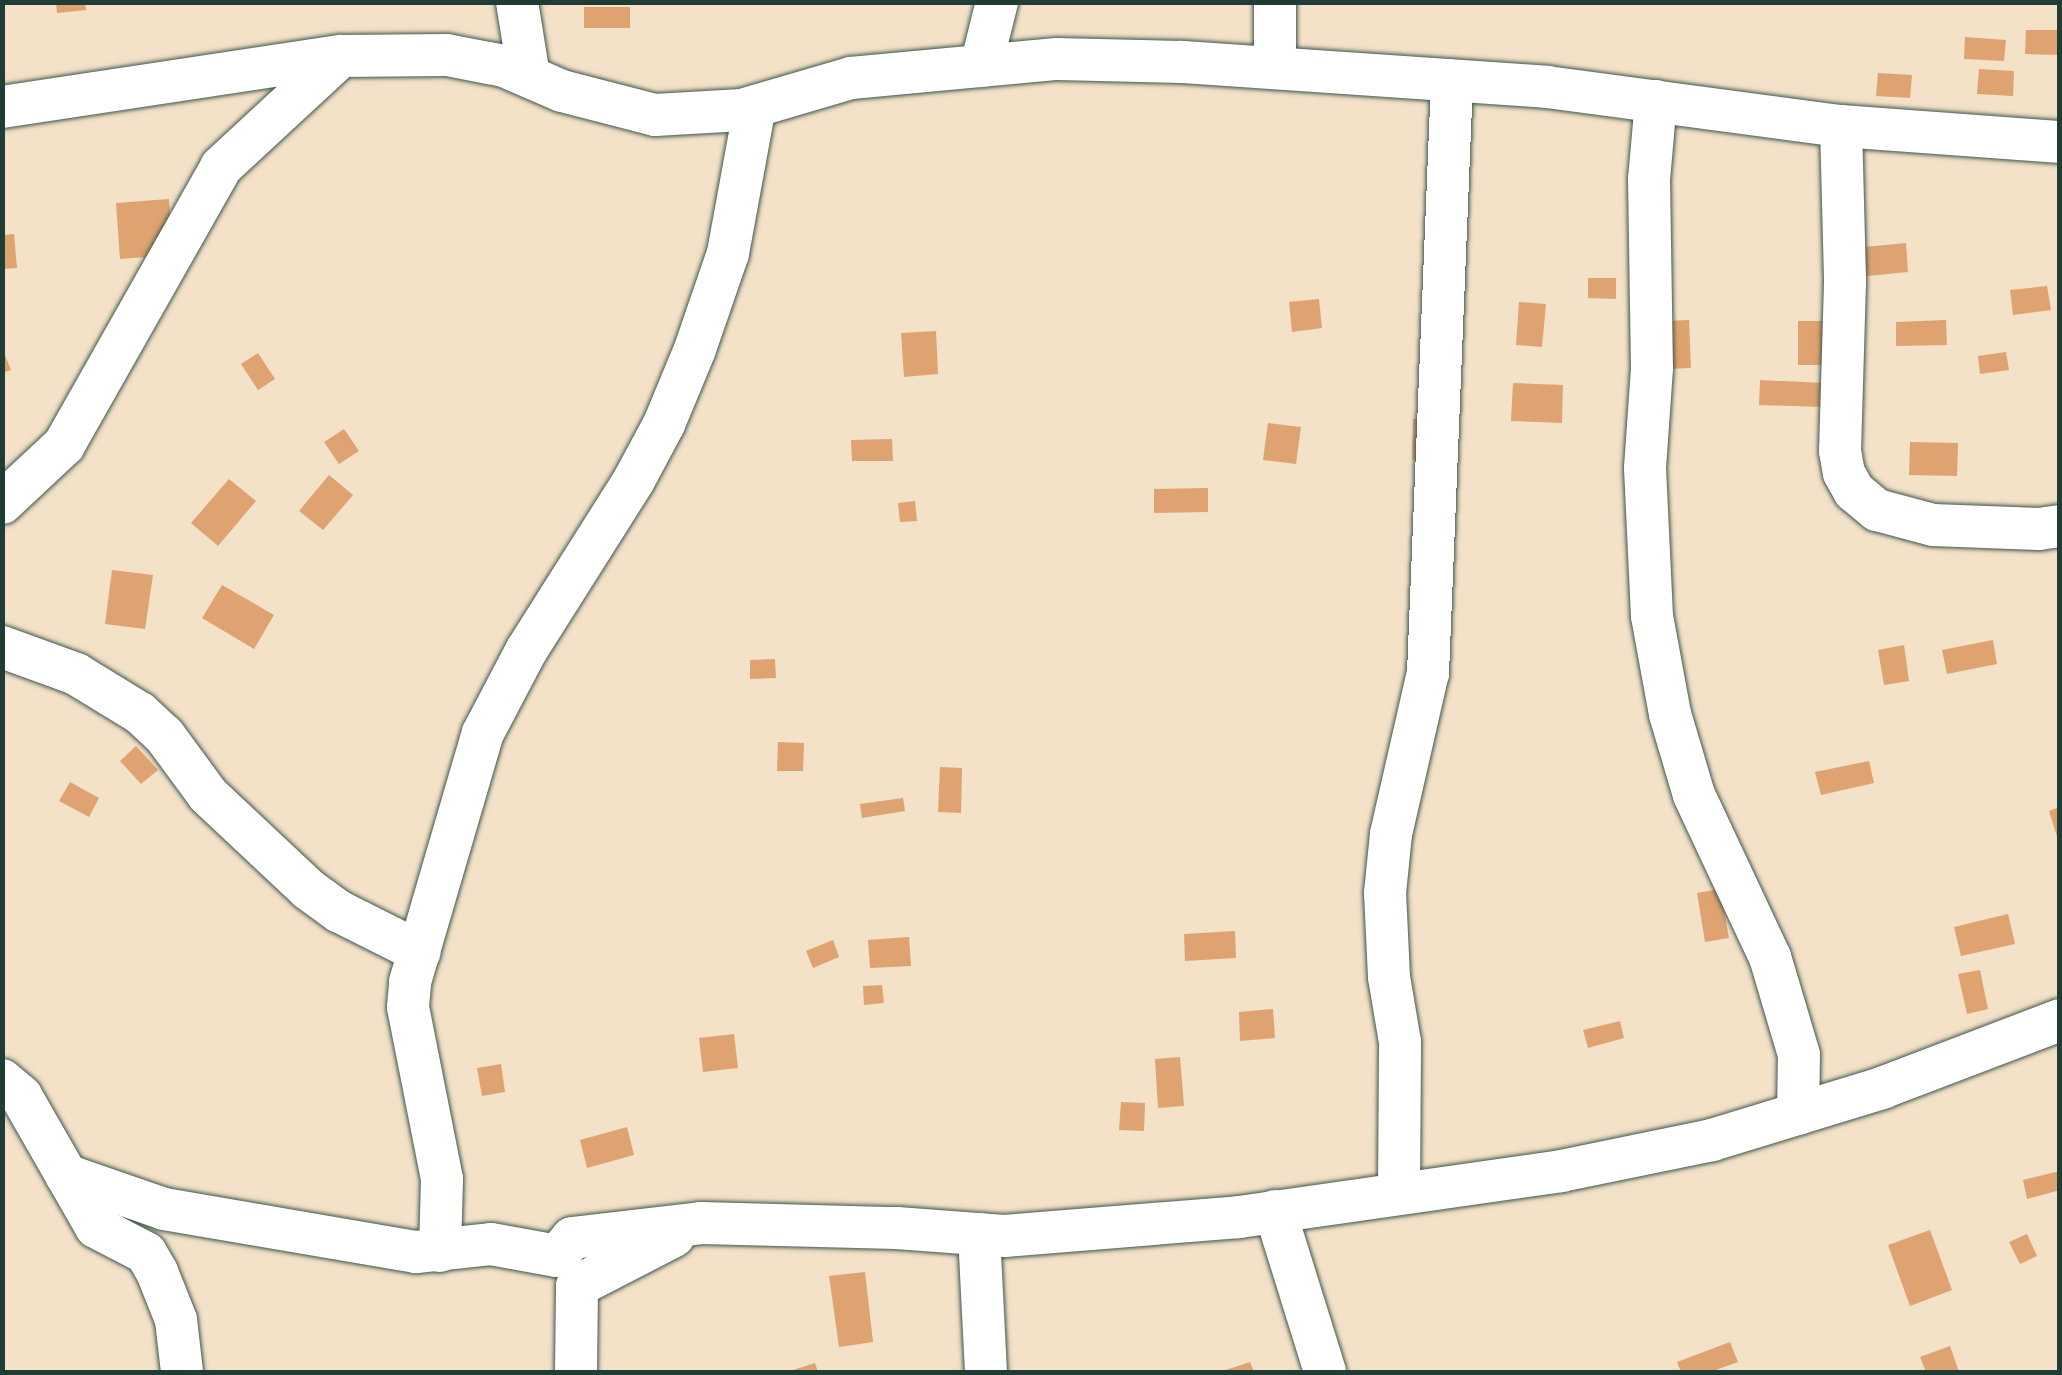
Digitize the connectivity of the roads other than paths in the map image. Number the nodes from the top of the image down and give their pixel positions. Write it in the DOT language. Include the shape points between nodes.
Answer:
graph roads {
  1 [pos="517,2"];
  2 [pos="997,2"];
  3 [pos="1275,2"];
  4 [pos="342,56"];
  5 [pos="980,66"];
  6 [pos="1275,68"];
  7 [pos="529,76"];
  8 [pos="1452,80"];
  9 [pos="1656,100"];
  10 [pos="755,106"];
  11 [pos="2,107"];
  12 [pos="1841,126"];
  13 [pos="2060,142"];
  14 [pos="2,503"];
  15 [pos="2060,526"];
  16 [pos="2,647"];
  17 [pos="420,952"];
  18 [pos="2060,1020"];
  19 [pos="2,1080"];
  20 [pos="1798,1114"];
  21 [pos="66,1174"];
  22 [pos="1399,1191"];
  23 [pos="1276,1211"];
  24 [pos="701,1223"];
  25 [pos="979,1234"];
  26 [pos="440,1251"];
  27 [pos="182,1372"];
  28 [pos="576,1372"];
  29 [pos="986,1372"];
  30 [pos="1325,1372"];
  1 -- 7 [label="street"];
  2 -- 5 [label="street"];
  3 -- 6 [label="street"];
  4 -- 7 [label="street" via="447,55"];
  4 -- 11 [label="street"];
  4 -- 14 [label="street" via="221,167 64,445"];
  5 -- 6 [label="street" via="1057,60"];
  5 -- 10 [label="street" via="851,78"];
  6 -- 8 [label="street"];
  7 -- 10 [label="street" via="655,115"];
  8 -- 9 [label="street"];
  8 -- 22 [label="street" via="1428,673 1391,834 1385,893 1400,1042"];
  9 -- 12 [label="street"];
  9 -- 20 [label="street" via="1648,179 1652,368 1645,468 1652,616 1694,795 1770,957 1800,1056"];
  10 -- 17 [label="street" via="728,252 694,348 642,466 482,732"];
  12 -- 13 [label="street"];
  12 -- 15 [label="street" via="1846,283 1840,451 1854,491 1877,510 1932,525"];
  16 -- 17 [label="street" via="76,674 140,713 208,794 308,889"];
  17 -- 26 [label="street" via="408,1007 442,1179"];
  18 -- 20 [label="street"];
  19 -- 21 [label="street" via="22,1096"];
  20 -- 22 [label="street" via="1712,1140 1561,1171"];
  21 -- 26 [label="street" via="164,1209 381,1248"];
  21 -- 27 [label="street" via="96,1227 146,1253 176,1320"];
  22 -- 23 [label="street"];
  23 -- 25 [label="street"];
  23 -- 30 [label="street"];
  24 -- 25 [label="street"];
  24 -- 26 [label="street" via="572,1238 557,1256 516,1245"];
  24 -- 28 [label="street" via="577,1286"];
  25 -- 29 [label="street"];
}
